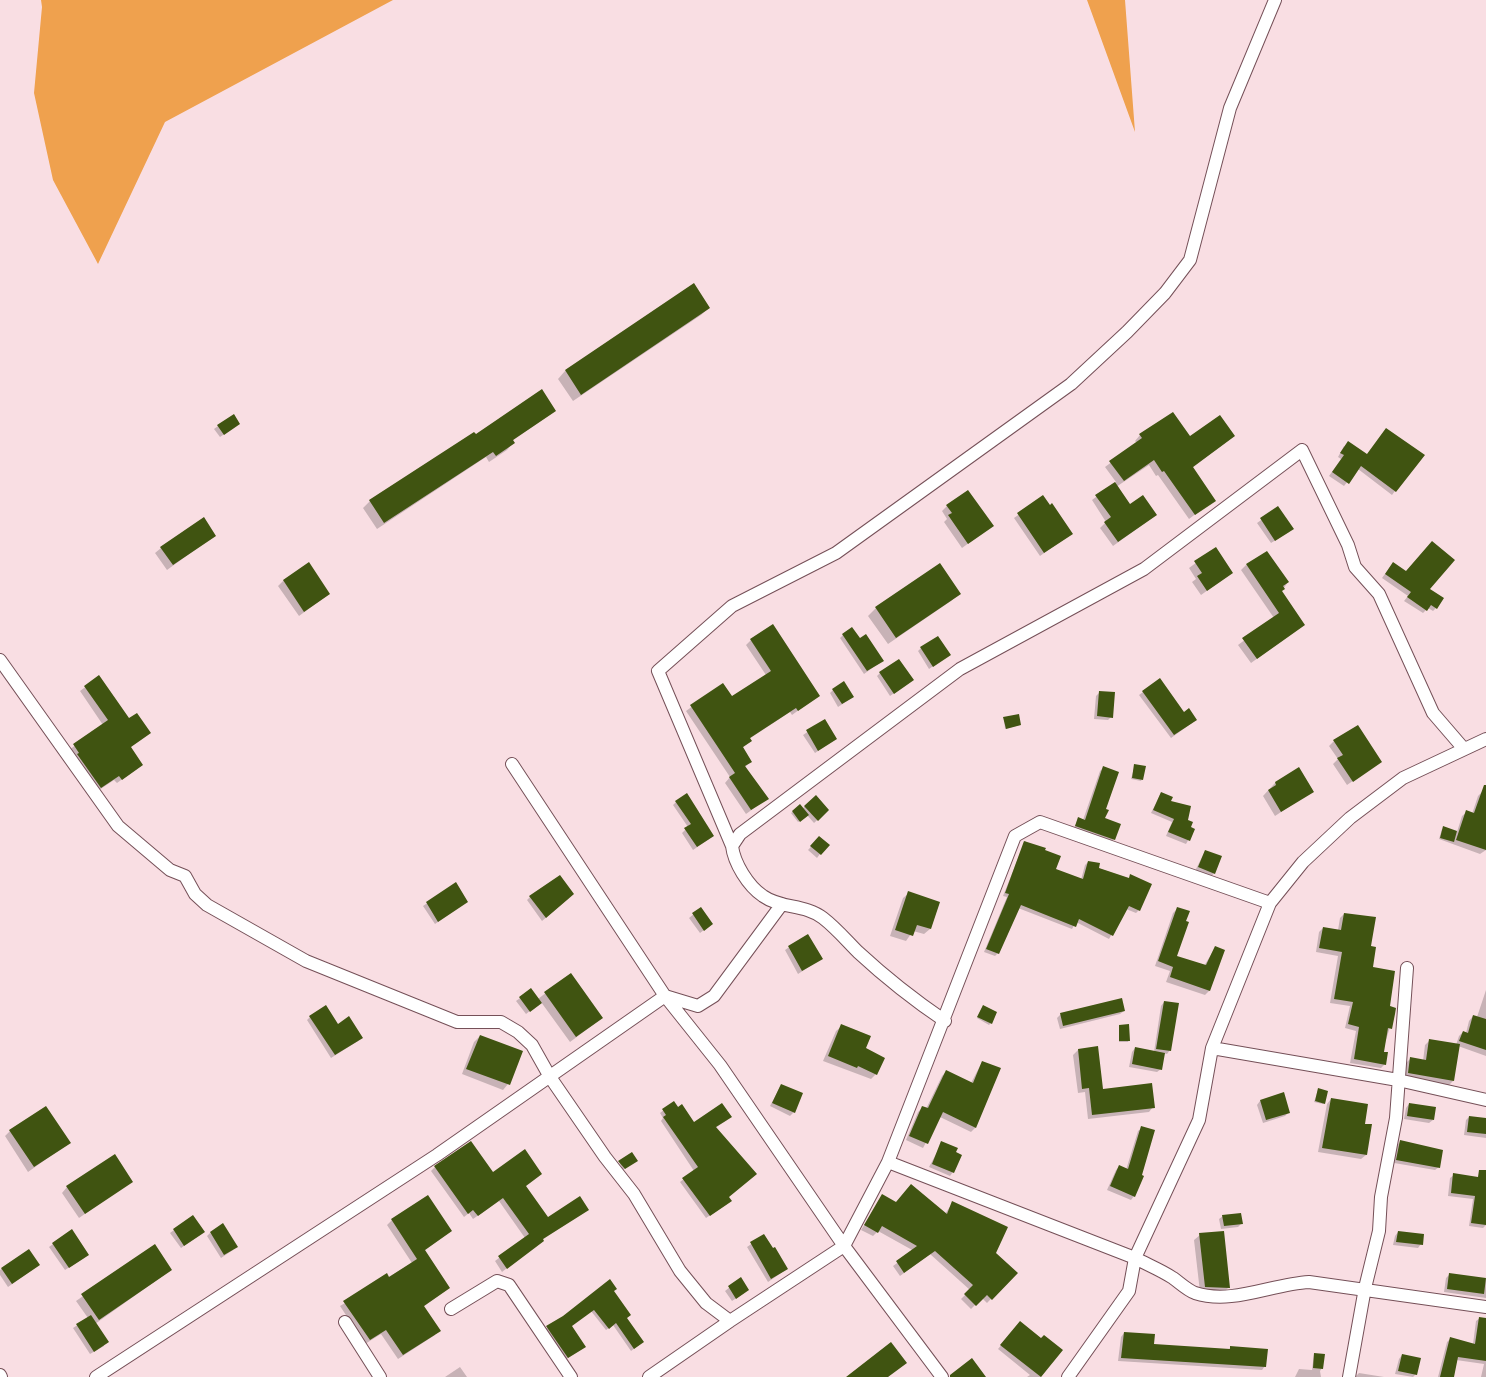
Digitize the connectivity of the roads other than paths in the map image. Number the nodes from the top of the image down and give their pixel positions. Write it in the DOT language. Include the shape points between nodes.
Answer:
graph roads {
  1 [pos="1275,0"];
  2 [pos="0,660"];
  3 [pos="1486,739"];
  4 [pos="1464,749"];
  5 [pos="512,764"];
  6 [pos="732,846"];
  7 [pos="1270,903"];
  8 [pos="782,904"];
  9 [pos="1407,968"];
  10 [pos="665,996"];
  11 [pos="945,1021"];
  12 [pos="1212,1048"];
  13 [pos="550,1077"];
  14 [pos="1398,1080"];
  15 [pos="1486,1100"];
  16 [pos="888,1162"];
  17 [pos="844,1246"];
  18 [pos="1136,1258"];
  19 [pos="1365,1288"];
  20 [pos="1486,1307"];
  21 [pos="451,1309"];
  22 [pos="730,1321"];
  23 [pos="345,1322"];
  24 [pos="96,1377"];
  25 [pos="380,1377"];
  26 [pos="571,1377"];
  27 [pos="649,1377"];
  28 [pos="942,1377"];
  29 [pos="1068,1377"];
  30 [pos="1349,1377"];
  1 -- 6 [label="street" via="1230,108 1190,260 1165,293 1071,384 836,552 732,606 658,671"];
  2 -- 13 [label="street" via="118,826 170,870 185,876 195,894 207,905 306,961 457,1022 500,1022 532,1045"];
  3 -- 4 [label="street"];
  4 -- 6 [label="street" via="1433,713 1379,594 1355,567 1348,545 1302,450 1144,569 960,669 740,834"];
  4 -- 7 [label="street" via="1403,778 1350,818 1303,862"];
  5 -- 10 [label="street"];
  6 -- 8 [label="street" via="733,856 750,884 764,897"];
  7 -- 11 [label="street" via="1040,822 1015,836"];
  7 -- 12 [label="street"];
  8 -- 10 [label="street" via="714,996 698,1006"];
  8 -- 11 [label="street" via="804,907 822,917 867,960"];
  9 -- 14 [label="street"];
  10 -- 13 [label="street"];
  10 -- 17 [label="street" via="720,1065"];
  11 -- 16 [label="street"];
  12 -- 14 [label="street"];
  12 -- 18 [label="street" via="1199,1120"];
  13 -- 22 [label="street" via="605,1158 634,1194 680,1271 706,1303"];
  13 -- 24 [label="street"];
  14 -- 15 [label="street"];
  14 -- 19 [label="street" via="1396,1118 1381,1197 1379,1232"];
  16 -- 17 [label="street"];
  16 -- 18 [label="street"];
  17 -- 22 [label="street"];
  17 -- 28 [label="street"];
  18 -- 19 [label="street" via="1194,1292 1211,1296 1245,1294 1289,1283"];
  18 -- 29 [label="street" via="1129,1291"];
  19 -- 20 [label="street"];
  19 -- 30 [label="street"];
  21 -- 26 [label="street" via="498,1281 509,1285"];
  22 -- 27 [label="street"];
  23 -- 25 [label="street"];
}
